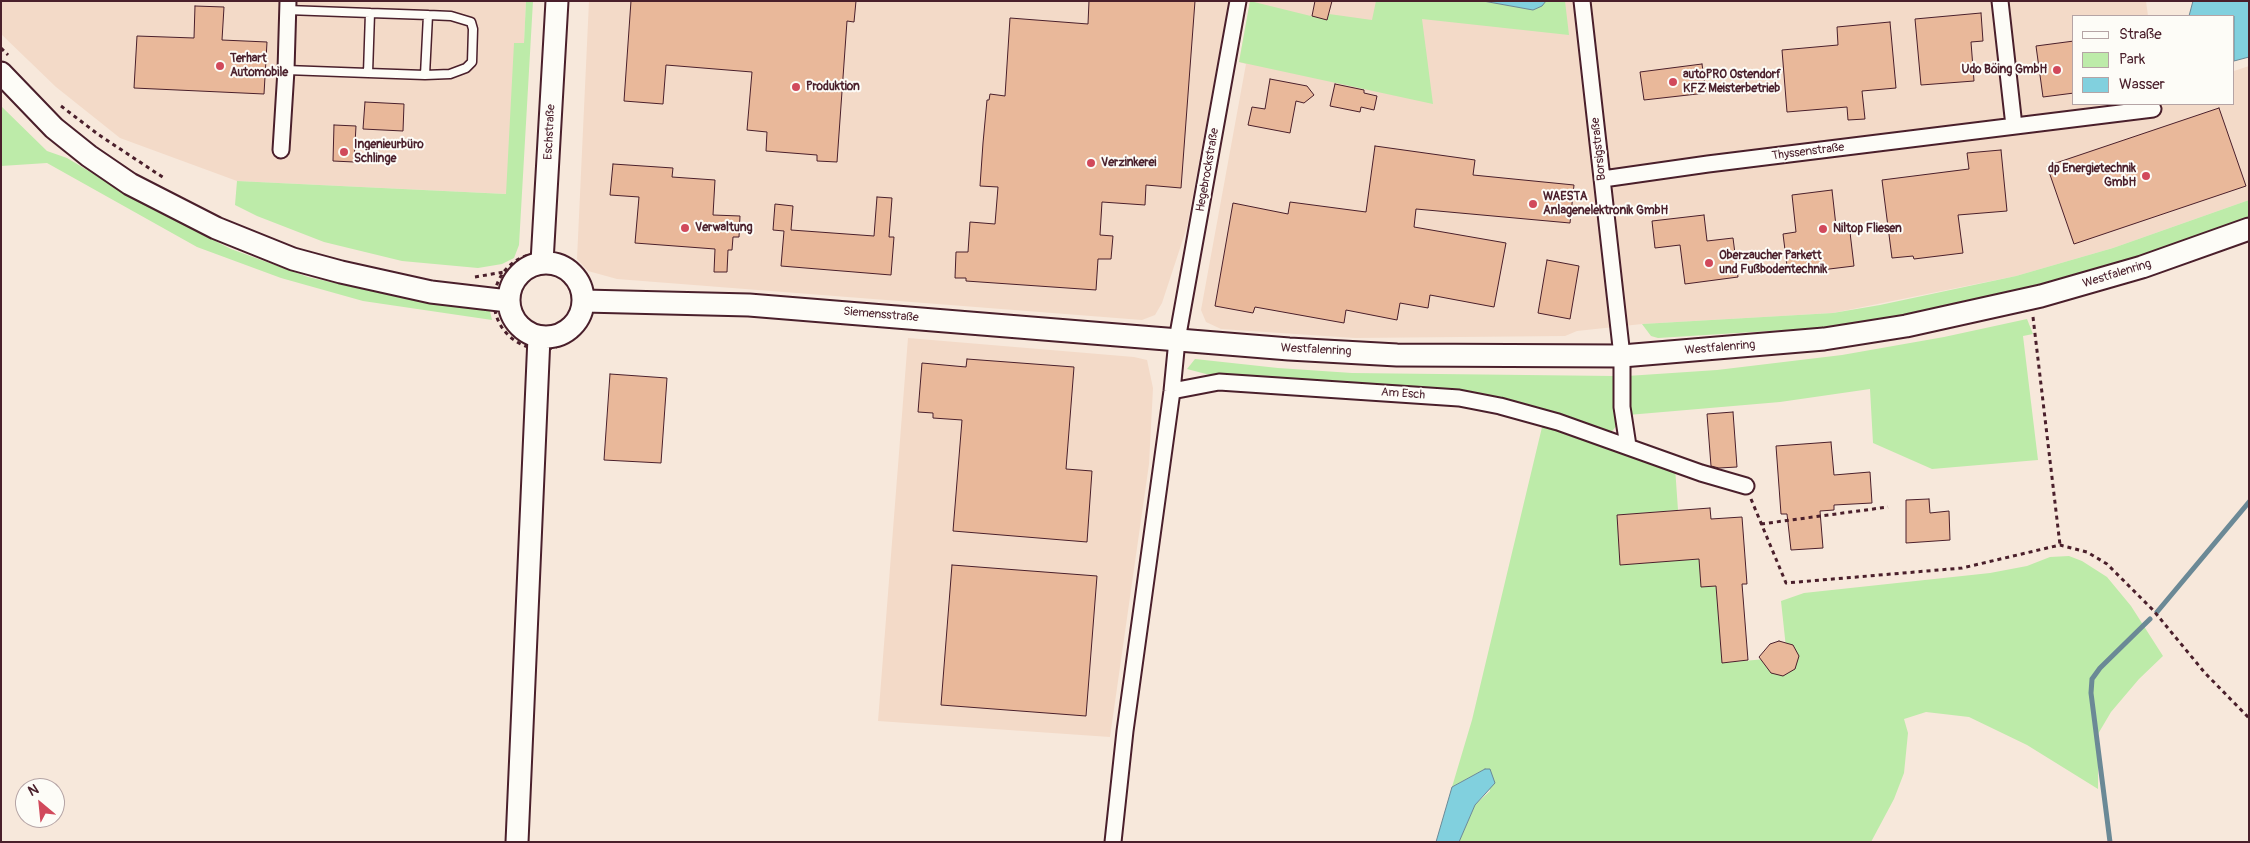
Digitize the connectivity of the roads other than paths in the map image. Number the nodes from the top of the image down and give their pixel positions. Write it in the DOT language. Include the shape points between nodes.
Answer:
graph roads {
  1 [pos="557,1"];
  2 [pos="1238,1"];
  3 [pos="1582,1"];
  4 [pos="2000,1"];
  5 [pos="288,6"];
  6 [pos="370,13"];
  7 [pos="428,15"];
  8 [pos="8,67"];
  9 [pos="286,70"];
  10 [pos="368,73"];
  11 [pos="425,75"];
  12 [pos="2154,109"];
  13 [pos="2014,126"];
  14 [pos="281,150"];
  15 [pos="1603,179"];
  16 [pos="2249,229"];
  17 [pos="543,257"];
  18 [pos="501,300"];
  19 [pos="588,301"];
  20 [pos="1177,340"];
  21 [pos="539,343"];
  22 [pos="1622,356"];
  23 [pos="1172,391"];
  24 [pos="1628,446"];
  25 [pos="1746,486"];
  26 [pos="516,842"];
  27 [pos="1113,842"];
  1 -- 17 [label="street, Eschstraße"];
  2 -- 20 [label="street, Hegebrockstraße"];
  3 -- 15 [label="street, Borsigstraße"];
  4 -- 13 [label="street"];
  5 -- 6 [label="lane"];
  5 -- 9 [label="street"];
  6 -- 7 [label="lane"];
  6 -- 10 [label="lane"];
  7 -- 11 [label="lane"];
  7 -- 11 [label="lane" via="451,16 470,22 473,29 472,62 450,74"];
  8 -- 18 [label="street" via="54,128 89,156 130,184 216,228 293,259 341,272 431,292"];
  9 -- 10 [label="lane"];
  9 -- 14 [label="street"];
  10 -- 11 [label="lane"];
  12 -- 13 [label="street, Thyssenstraße"];
  13 -- 15 [label="street, Thyssenstraße"];
  15 -- 22 [label="street, Borsigstraße"];
  16 -- 22 [label="street, Westfalenring" via="2142,267 2031,299 1906,326 1824,339"];
  17 -- 18 [label="street" via="517,275"];
  17 -- 19 [label="street" via="566,268 576,277"];
  18 -- 21 [label="street" via="517,325"];
  19 -- 20 [label="street, Siemensstraße" via="749,305"];
  19 -- 21 [label="street" via="574,324 564,333"];
  20 -- 22 [label="street, Westfalenring" via="1397,355"];
  20 -- 23 [label="street, Hegebrockstraße"];
  21 -- 26 [label="street"];
  22 -- 24 [label="street" via="1622,407"];
  23 -- 24 [label="street, Am Esch" via="1219,382 1459,398 1558,422"];
  23 -- 27 [label="street, Hegebrockstraße"];
  24 -- 25 [label="street, Am Esch"];
}
